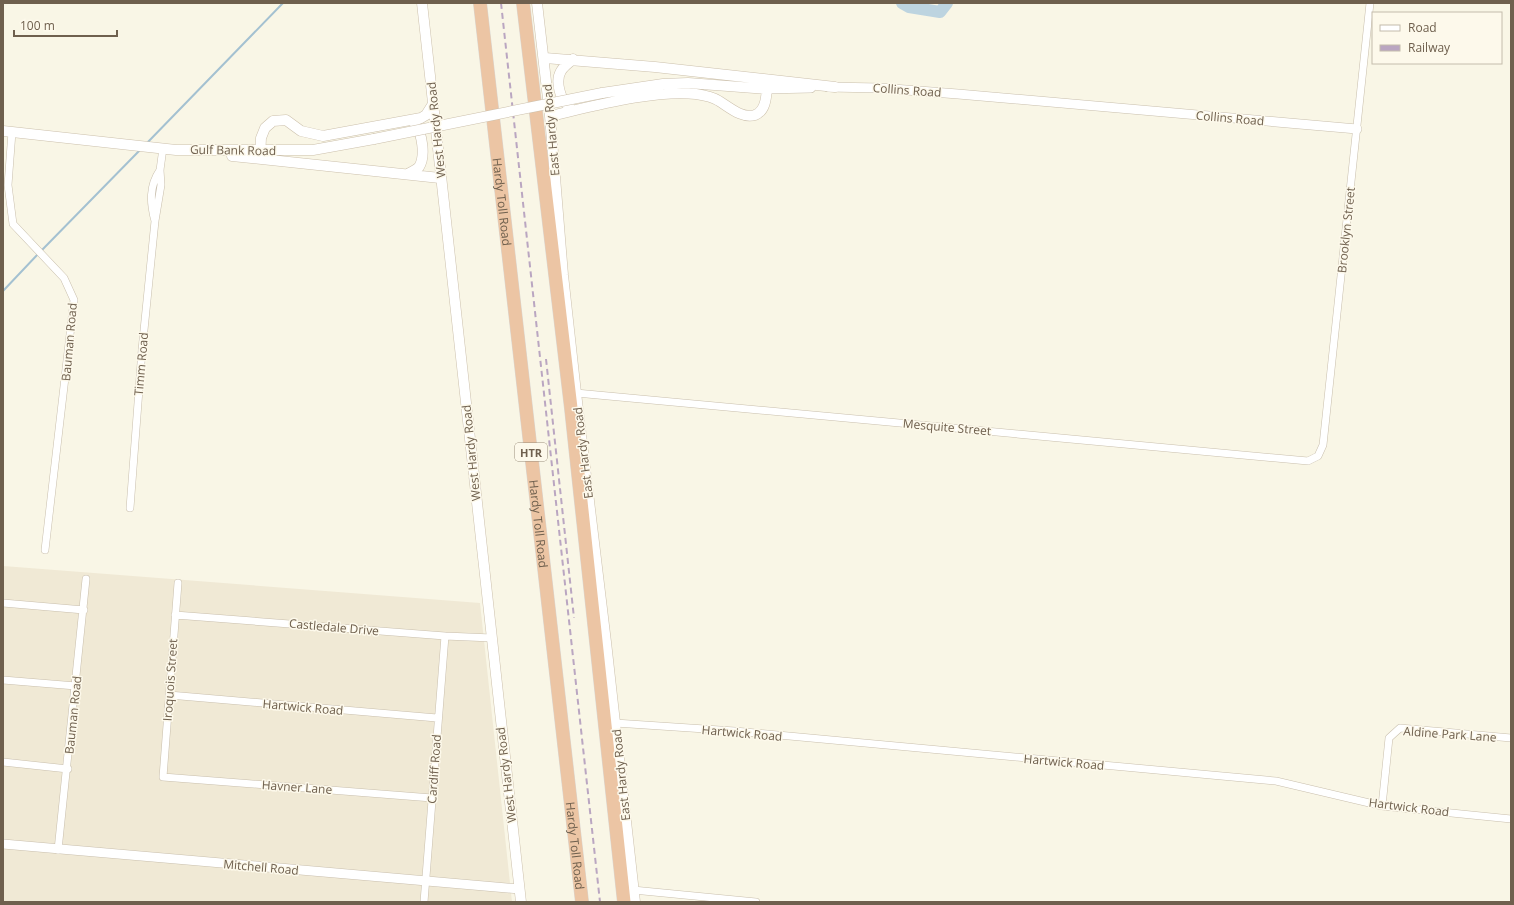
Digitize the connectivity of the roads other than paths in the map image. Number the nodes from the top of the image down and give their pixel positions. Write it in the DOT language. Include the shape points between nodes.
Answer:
graph roads {
  1 [pos="422,3"];
  2 [pos="480,3"];
  3 [pos="523,3"];
  4 [pos="537,3"];
  5 [pos="1370,3"];
  6 [pos="545,58"];
  7 [pos="573,59"];
  8 [pos="767,84"];
  9 [pos="835,87"];
  10 [pos="433,104"];
  11 [pos="581,109"];
  12 [pos="550,116"];
  13 [pos="408,121"];
  14 [pos="1356,129"];
  15 [pos="8,132"];
  16 [pos="160,148"];
  17 [pos="260,155"];
  18 [pos="408,174"];
  19 [pos="440,178"];
  20 [pos="576,393"];
  21 [pos="1318,456"];
  22 [pos="130,508"];
  23 [pos="45,550"];
  24 [pos="86,579"];
  25 [pos="178,583"];
  26 [pos="3,603"];
  27 [pos="84,610"];
  28 [pos="175,615"];
  29 [pos="444,636"];
  30 [pos="492,638"];
  31 [pos="3,680"];
  32 [pos="76,686"];
  33 [pos="169,695"];
  34 [pos="437,718"];
  35 [pos="615,723"];
  36 [pos="1511,738"];
  37 [pos="3,762"];
  38 [pos="68,769"];
  39 [pos="163,777"];
  40 [pos="432,798"];
  41 [pos="1382,806"];
  42 [pos="1511,819"];
  43 [pos="3,844"];
  44 [pos="58,850"];
  45 [pos="425,881"];
  46 [pos="519,888"];
  47 [pos="633,890"];
  48 [pos="424,902"];
  49 [pos="521,902"];
  50 [pos="582,902"];
  51 [pos="624,902"];
  52 [pos="635,902"];
  53 [pos="756,902"];
  1 -- 10 [label="main road, West Hardy Road"];
  2 -- 50 [label="highway, Hardy Toll Road / HTR"];
  3 -- 51 [label="highway" via="571,408"];
  4 -- 6 [label="main road, East Hardy Road"];
  5 -- 14 [label="street, Brooklyn Street"];
  6 -- 7 [label="main road"];
  6 -- 12 [label="main road, East Hardy Road"];
  7 -- 8 [label="main road"];
  7 -- 11 [label="main road" via="561,71 558,81 568,106"];
  8 -- 9 [label="main road"];
  8 -- 11 [label="main road" via="766,103 755,115 745,115 712,98 679,94 650,96"];
  8 -- 17 [label="main road, Gulf Bank Road, bridge" via="663,84 602,92 374,139 312,150"];
  9 -- 14 [label="street, Collins Road" via="958,94"];
  10 -- 13 [label="main road" via="426,115"];
  10 -- 19 [label="main road, West Hardy Road"];
  11 -- 12 [label="main road"];
  12 -- 20 [label="main road, East Hardy Road"];
  13 -- 17 [label="main road" via="323,136 301,131 286,120 273,121 264,128"];
  13 -- 18 [label="main road" via="419,128 423,155 418,167"];
  14 -- 21 [label="street, Brooklyn Street" via="1323,445"];
  15 -- 16 [label="main road, Gulf Bank Road"];
  15 -- 23 [label="street, Bauman Road" via="8,186 13,224 64,278 74,300"];
  16 -- 17 [label="main road, Gulf Bank Road"];
  16 -- 22 [label="street, Timm Road" via="160,170 152,184 151,198 155,221"];
  17 -- 18 [label="main road"];
  18 -- 19 [label="main road"];
  19 -- 30 [label="main road, West Hardy Road"];
  20 -- 21 [label="street, Mesquite Street" via="1308,461"];
  20 -- 35 [label="main road, East Hardy Road"];
  24 -- 27 [label="street, Bauman Road"];
  25 -- 28 [label="street, Iroquois Street"];
  26 -- 27 [label="street"];
  27 -- 32 [label="street, Bauman Road"];
  28 -- 29 [label="street, Castledale Drive"];
  28 -- 33 [label="street, Iroquois Street"];
  29 -- 30 [label="street, Castledale Drive"];
  29 -- 34 [label="street, Cardiff Road"];
  30 -- 46 [label="main road, West Hardy Road"];
  31 -- 32 [label="street"];
  32 -- 38 [label="street, Bauman Road"];
  33 -- 34 [label="street, Hartwick Road"];
  33 -- 39 [label="street, Iroquois Street"];
  34 -- 40 [label="street, Cardiff Road"];
  35 -- 41 [label="street, Hartwick Road" via="1276,781"];
  35 -- 47 [label="main road, East Hardy Road"];
  36 -- 41 [label="street, Aldine Park Lane" via="1400,728 1389,738"];
  37 -- 38 [label="street"];
  38 -- 44 [label="street, Bauman Road"];
  39 -- 40 [label="street, Havner Lane"];
  40 -- 45 [label="street, Cardiff Road"];
  41 -- 42 [label="street, Hartwick Road"];
  43 -- 44 [label="street, Mitchell Road"];
  44 -- 45 [label="street, Mitchell Road"];
  45 -- 46 [label="street, Mitchell Road"];
  45 -- 48 [label="street, Cardiff Road"];
  46 -- 49 [label="main road, West Hardy Road"];
  47 -- 52 [label="main road, East Hardy Road"];
  47 -- 53 [label="street"];
}
